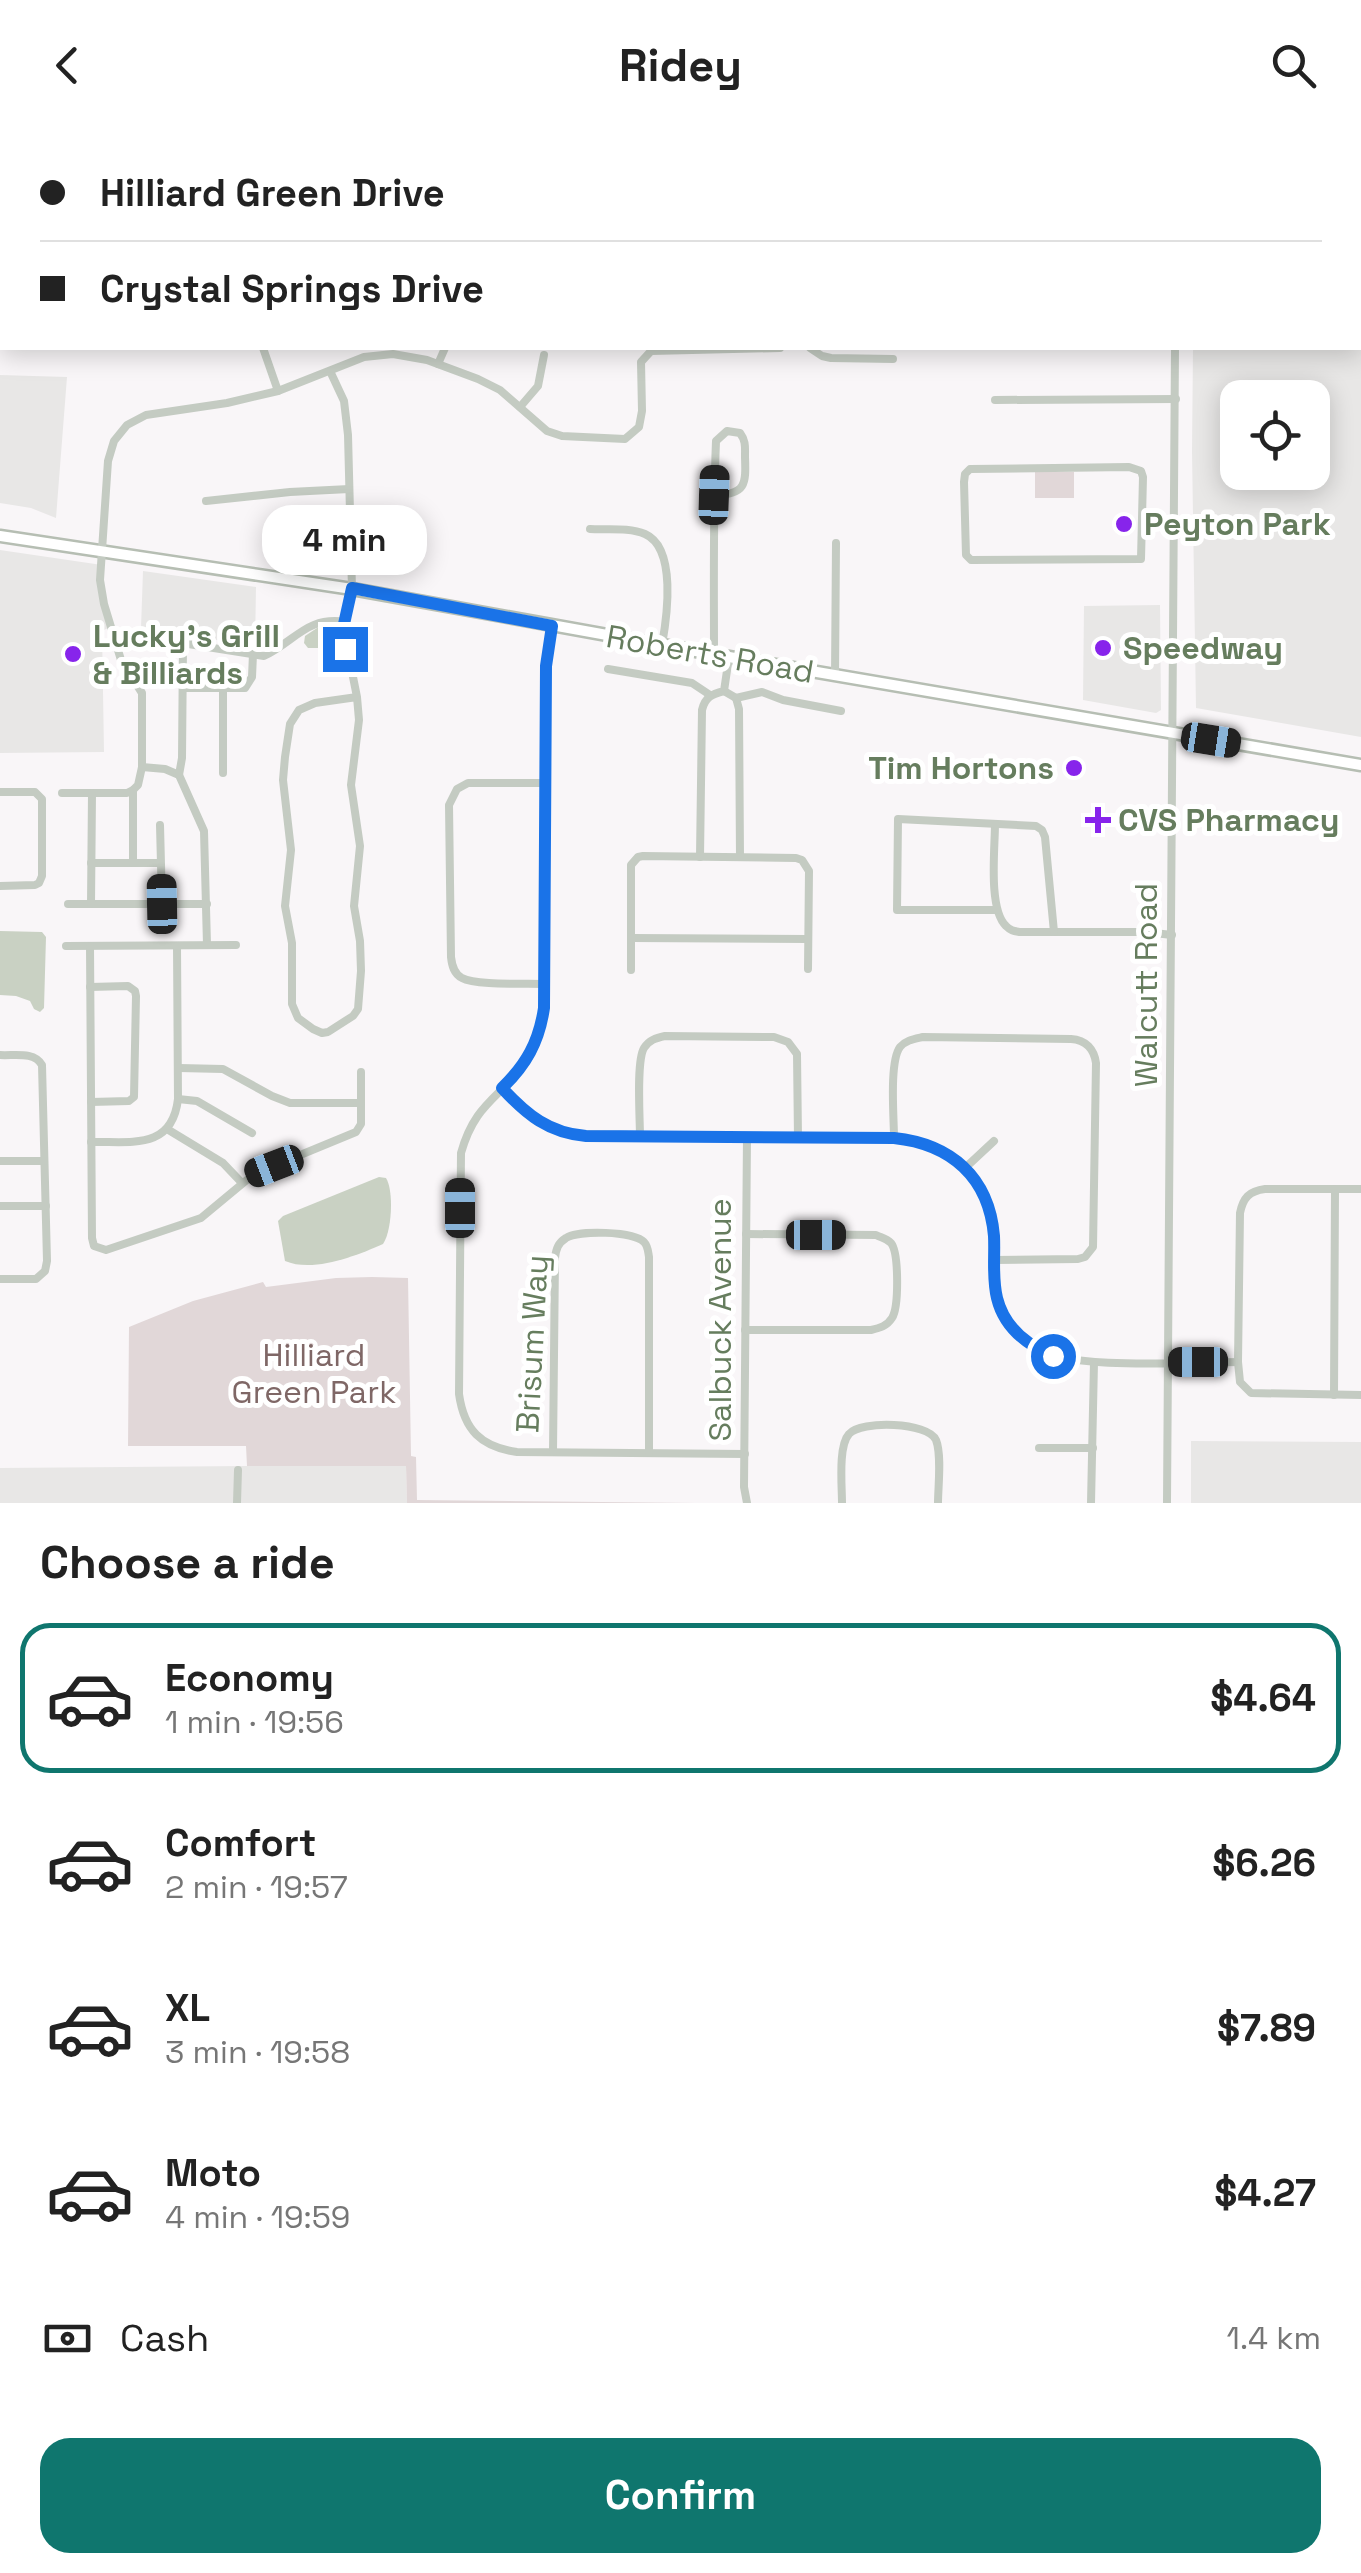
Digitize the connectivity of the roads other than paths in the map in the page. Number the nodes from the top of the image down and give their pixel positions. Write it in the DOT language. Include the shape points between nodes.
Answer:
graph roads {
  1 [pos="264,350"];
  2 [pos="444,350"];
  3 [pos="694,350"];
  4 [pos="813,350"];
  5 [pos="1175,350"];
  6 [pos="544,355"];
  7 [pos="892,358"];
  8 [pos="438,364"];
  9 [pos="330,371"];
  10 [pos="278,391"];
  11 [pos="1176,399"];
  12 [pos="995,400"];
  13 [pos="520,407"];
  14 [pos="349,489"];
  15 [pos="714,495"];
  16 [pos="206,502"];
  17 [pos="1143,525"];
  18 [pos="1174,525"];
  19 [pos="590,530"];
  20 [pos="0,536"];
  21 [pos="836,542"];
  22 [pos="102,550"];
  23 [pos="352,588"];
  24 [pos="346,622"];
  25 [pos="552,626"];
  26 [pos="112,632"];
  27 [pos="183,644"];
  28 [pos="662,645"];
  29 [pos="253,654"];
  30 [pos="714,655"];
  31 [pos="730,657"];
  32 [pos="608,668"];
  33 [pos="835,676"];
  34 [pos="184,688"];
  35 [pos="223,688"];
  36 [pos="724,691"];
  37 [pos="710,695"];
  38 [pos="357,697"];
  39 [pos="736,698"];
  40 [pos="841,710"];
  41 [pos="1172,734"];
  42 [pos="1361,765"];
  43 [pos="142,767"];
  44 [pos="224,772"];
  45 [pos="179,775"];
  46 [pos="546,783"];
  47 [pos="133,790"];
  48 [pos="0,792"];
  49 [pos="62,793"];
  50 [pos="92,793"];
  51 [pos="995,824"];
  52 [pos="160,825"];
  53 [pos="700,857"];
  54 [pos="740,858"];
  55 [pos="91,863"];
  56 [pos="133,863"];
  57 [pos="160,863"];
  58 [pos="0,886"];
  59 [pos="68,904"];
  60 [pos="91,904"];
  61 [pos="162,904"];
  62 [pos="207,904"];
  63 [pos="997,910"];
  64 [pos="1054,932"];
  65 [pos="1172,935"];
  66 [pos="632,938"];
  67 [pos="808,939"];
  68 [pos="207,945"];
  69 [pos="236,945"];
  70 [pos="66,946"];
  71 [pos="90,946"];
  72 [pos="177,946"];
  73 [pos="631,970"];
  74 [pos="808,970"];
  75 [pos="544,984"];
  76 [pos="90,986"];
  77 [pos="0,1055"];
  78 [pos="178,1068"];
  79 [pos="360,1072"];
  80 [pos="502,1088"];
  81 [pos="178,1100"];
  82 [pos="92,1102"];
  83 [pos="361,1103"];
  84 [pos="167,1128"];
  85 [pos="252,1133"];
  86 [pos="640,1136"];
  87 [pos="746,1137"];
  88 [pos="798,1138"];
  89 [pos="894,1138"];
  90 [pos="994,1141"];
  91 [pos="91,1142"];
  92 [pos="0,1161"];
  93 [pos="44,1161"];
  94 [pos="966,1168"];
  95 [pos="242,1184"];
  96 [pos="1335,1189"];
  97 [pos="1361,1190"];
  98 [pos="0,1206"];
  99 [pos="46,1206"];
  100 [pos="746,1234"];
  101 [pos="994,1260"];
  102 [pos="0,1280"];
  103 [pos="746,1330"];
  104 [pos="1094,1362"];
  105 [pos="1168,1362"];
  106 [pos="1238,1362"];
  107 [pos="1334,1395"];
  108 [pos="1361,1395"];
  109 [pos="1040,1448"];
  110 [pos="1093,1448"];
  111 [pos="552,1452"];
  112 [pos="649,1453"];
  113 [pos="745,1454"];
  114 [pos="238,1470"];
  115 [pos="237,1503"];
  116 [pos="747,1503"];
  117 [pos="842,1503"];
  118 [pos="938,1503"];
  119 [pos="1091,1503"];
  120 [pos="1167,1503"];
  1 -- 10 [label="street"];
  2 -- 8 [label="street"];
  3 -- 13 [label="street" via="651,351 641,362 639,427 625,439 562,436"];
  4 -- 7 [label="street" via="840,359"];
  5 -- 11 [label="street, Walcutt Road"];
  6 -- 13 [label="street" via="538,386"];
  8 -- 9 [label="street" via="378,355"];
  8 -- 13 [label="street" via="500,390"];
  9 -- 10 [label="street"];
  9 -- 14 [label="street" via="347,415"];
  10 -- 22 [label="street" via="146,415 128,425 108,460"];
  11 -- 12 [label="street"];
  11 -- 18 [label="street, Walcutt Road"];
  14 -- 16 [label="street"];
  14 -- 23 [label="street"];
  15 -- 15 [label="street" via="746,482 740,433 726,431 716,441"];
  15 -- 30 [label="street"];
  17 -- 17 [label="street" via="1139,560 971,560 964,548 967,471 1136,468"];
  17 -- 18 [label="street"];
  18 -- 41 [label="street, Walcutt Road"];
  19 -- 28 [label="street" via="634,530 662,550"];
  20 -- 22 [label="main road, Roberts Road"];
  21 -- 33 [label="street"];
  22 -- 23 [label="main road, Roberts Road"];
  22 -- 26 [label="street" via="101,591"];
  23 -- 24 [label="street"];
  23 -- 25 [label="main road, Roberts Road"];
  24 -- 29 [label="street" via="316,622 267,655"];
  24 -- 38 [label="street" via="343,645"];
  25 -- 28 [label="main road, Roberts Road"];
  25 -- 46 [label="street"];
  26 -- 27 [label="street"];
  26 -- 43 [label="street" via="142,694"];
  27 -- 29 [label="street"];
  27 -- 34 [label="street"];
  28 -- 30 [label="main road, Roberts Road"];
  29 -- 35 [label="street" via="247,687"];
  30 -- 31 [label="main road, Roberts Road"];
  31 -- 33 [label="main road, Roberts Road"];
  31 -- 36 [label="street"];
  32 -- 37 [label="street" via="692,683"];
  33 -- 41 [label="main road, Roberts Road"];
  34 -- 35 [label="street"];
  34 -- 45 [label="street"];
  35 -- 44 [label="street"];
  36 -- 37 [label="street"];
  36 -- 39 [label="street"];
  37 -- 53 [label="street" via="702,710"];
  38 -- 38 [label="street" via="299,710 285,757 292,1004 298,1018 322,1032 353,1016 359,1004 354,906 360,839 351,784"];
  39 -- 40 [label="street" via="762,692"];
  39 -- 54 [label="street"];
  41 -- 42 [label="main road, Roberts Road"];
  41 -- 65 [label="street, Walcutt Road"];
  43 -- 45 [label="street"];
  43 -- 47 [label="street"];
  45 -- 62 [label="street" via="204,832"];
  46 -- 75 [label="street"];
  46 -- 75 [label="street" via="475,782 457,789 450,804 454,970 475,982"];
  47 -- 50 [label="street"];
  47 -- 56 [label="street"];
  48 -- 58 [label="street" via="34,792 42,799 42,876 34,886"];
  49 -- 50 [label="street"];
  50 -- 55 [label="street"];
  51 -- 63 [label="street"];
  51 -- 63 [label="street" via="898,819 897,910"];
  51 -- 64 [label="street" via="1042,830"];
  52 -- 57 [label="street"];
  53 -- 54 [label="street"];
  53 -- 66 [label="street" via="634,860"];
  54 -- 67 [label="street" via="796,858 807,865"];
  55 -- 56 [label="street"];
  55 -- 60 [label="street"];
  56 -- 57 [label="street"];
  57 -- 61 [label="street"];
  59 -- 60 [label="street"];
  60 -- 61 [label="street"];
  61 -- 62 [label="street"];
  62 -- 68 [label="street"];
  63 -- 64 [label="street" via="1011,930"];
  64 -- 65 [label="street"];
  65 -- 105 [label="street, Walcutt Road"];
  66 -- 67 [label="street"];
  66 -- 73 [label="street"];
  67 -- 74 [label="street"];
  68 -- 69 [label="street"];
  68 -- 72 [label="street"];
  70 -- 71 [label="street"];
  71 -- 72 [label="street"];
  71 -- 76 [label="street"];
  72 -- 78 [label="street"];
  75 -- 80 [label="street" via="536,1046"];
  76 -- 82 [label="street"];
  76 -- 82 [label="street" via="128,986 136,996 134,1098"];
  77 -- 93 [label="street" via="32,1056 42,1065"];
  78 -- 81 [label="street"];
  78 -- 83 [label="street" via="224,1069 290,1103"];
  79 -- 83 [label="street"];
  80 -- 86 [label="street" via="551,1129"];
  80 -- 111 [label="street" via="473,1121 460,1170 458,1394 466,1423 488,1444"];
  81 -- 84 [label="street"];
  81 -- 85 [label="street" via="197,1101"];
  82 -- 91 [label="street"];
  83 -- 95 [label="street" via="356,1132"];
  84 -- 91 [label="street" via="149,1141"];
  84 -- 95 [label="street" via="223,1163"];
  86 -- 87 [label="street"];
  86 -- 88 [label="street" via="646,1044 665,1036 774,1037 797,1054"];
  87 -- 88 [label="street"];
  87 -- 100 [label="street, Salbuck Avenue"];
  88 -- 89 [label="street"];
  89 -- 94 [label="street" via="933,1146"];
  89 -- 101 [label="street" via="895,1062 907,1041 1072,1039 1090,1047 1096,1063 1092,1247 1078,1259"];
  90 -- 94 [label="street"];
  91 -- 95 [label="street" via="92,1238 106,1250 201,1218"];
  92 -- 93 [label="street"];
  93 -- 99 [label="street"];
  94 -- 101 [label="street" via="987,1202"];
  96 -- 97 [label="street"];
  96 -- 106 [label="street" via="1255,1190 1242,1204"];
  96 -- 107 [label="street"];
  98 -- 99 [label="street"];
  99 -- 102 [label="street" via="45,1271 32,1280"];
  100 -- 103 [label="street, Salbuck Avenue"];
  100 -- 103 [label="street" via="876,1235 894,1249 896,1260 896,1306 884,1326"];
  101 -- 104 [label="street" via="997,1298 1017,1334 1053,1356"];
  103 -- 113 [label="street, Salbuck Avenue"];
  104 -- 105 [label="street"];
  104 -- 110 [label="street"];
  105 -- 106 [label="street"];
  105 -- 120 [label="street, Walcutt Road"];
  106 -- 107 [label="street" via="1240,1382 1259,1394"];
  107 -- 108 [label="street"];
  109 -- 110 [label="street"];
  110 -- 119 [label="street"];
  111 -- 112 [label="street"];
  111 -- 112 [label="street, Brisum Way" via="556,1250 580,1234 630,1234 644,1242 650,1257"];
  112 -- 113 [label="street"];
  113 -- 116 [label="street, Salbuck Avenue"];
  114 -- 115 [label="street"];
  117 -- 118 [label="street" via="842,1451 848,1434 867,1426 928,1430 938,1445"];
}
